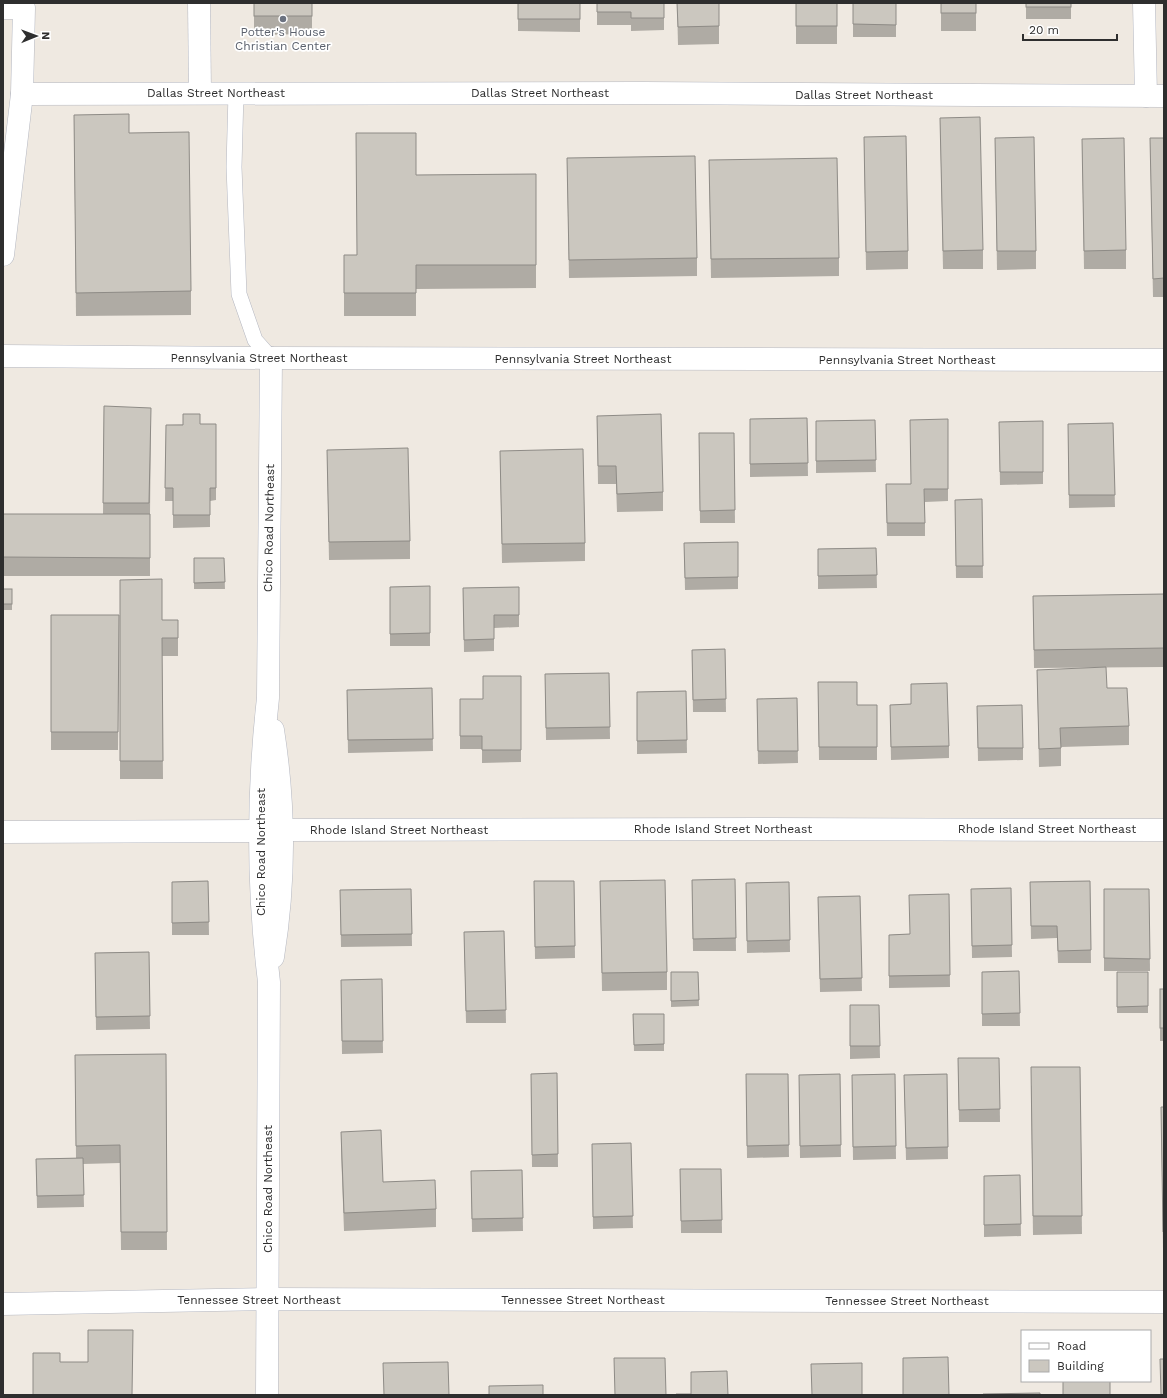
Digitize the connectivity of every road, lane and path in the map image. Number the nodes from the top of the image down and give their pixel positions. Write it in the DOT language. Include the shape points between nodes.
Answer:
graph roads {
  1 [pos="199,3"];
  2 [pos="1144,3"];
  3 [pos="17,6"];
  4 [pos="200,93"];
  5 [pos="236,93"];
  6 [pos="22,94"];
  7 [pos="1155,96"];
  8 [pos="3,255"];
  9 [pos="3,356"];
  10 [pos="271,358"];
  11 [pos="1164,360"];
  12 [pos="268,698"];
  13 [pos="283,830"];
  14 [pos="1164,830"];
  15 [pos="258,831"];
  16 [pos="3,832"];
  17 [pos="269,982"];
  18 [pos="268,1299"];
  19 [pos="1164,1302"];
  20 [pos="3,1304"];
  21 [pos="267,1395"];
  1 -- 4 [label="street"];
  2 -- 7 [label="street"];
  3 -- 6 [label="street"];
  4 -- 5 [label="street, Dallas Street Northeast"];
  4 -- 6 [label="street, Dallas Street Northeast"];
  5 -- 7 [label="street, Dallas Street Northeast"];
  5 -- 10 [label="lane" via="234,167 239,294 255,340"];
  6 -- 8 [label="street"];
  9 -- 10 [label="street, Pennsylvania Street Northeast"];
  10 -- 11 [label="street, Pennsylvania Street Northeast"];
  10 -- 12 [label="street, Chico Road Northeast"];
  12 -- 13 [label="street, Chico Road Northeast" via="276,749"];
  12 -- 15 [label="street, Chico Road Northeast" via="262,749"];
  13 -- 14 [label="street, Rhode Island Street Northeast"];
  13 -- 17 [label="street, Chico Road Northeast" via="278,924"];
  15 -- 16 [label="street"];
  15 -- 17 [label="street, Chico Road Northeast" via="261,924"];
  17 -- 18 [label="street, Chico Road Northeast"];
  18 -- 19 [label="street, Tennessee Street Northeast"];
  18 -- 20 [label="street, Tennessee Street Northeast"];
  18 -- 21 [label="street, Chico Road Northeast"];
}
